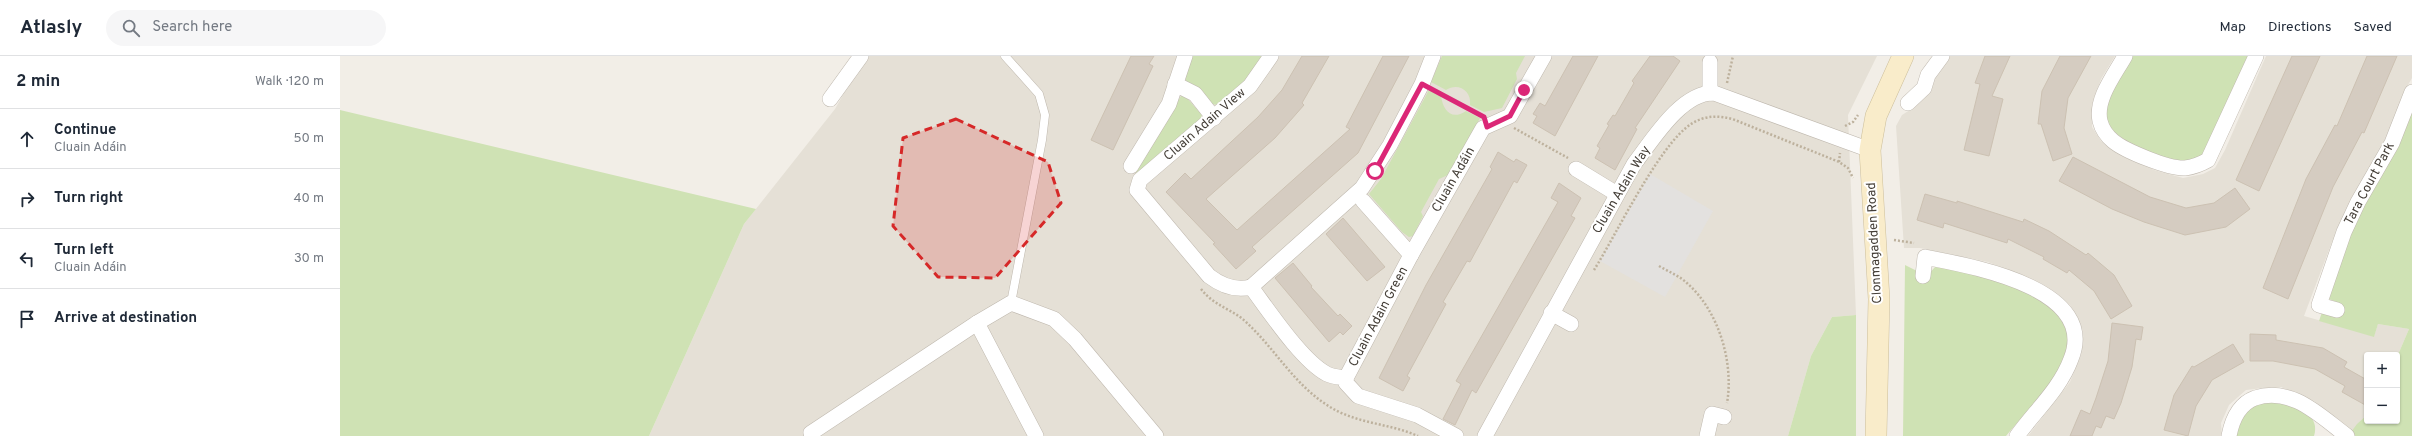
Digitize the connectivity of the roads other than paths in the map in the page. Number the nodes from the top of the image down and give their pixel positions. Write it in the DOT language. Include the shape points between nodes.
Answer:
graph roads {
  1 [pos="861,56"];
  2 [pos="1005,56"];
  3 [pos="1185,56"];
  4 [pos="1271,56"];
  5 [pos="1434,56"];
  6 [pos="1544,56"];
  7 [pos="1903,56"];
  8 [pos="1942,56"];
  9 [pos="2125,56"];
  10 [pos="2256,56"];
  11 [pos="1710,62"];
  12 [pos="1175,84"];
  13 [pos="2412,92"];
  14 [pos="1710,93"];
  15 [pos="830,99"];
  16 [pos="1908,103"];
  17 [pos="1214,118"];
  18 [pos="1870,150"];
  19 [pos="1131,166"];
  20 [pos="1576,169"];
  21 [pos="1617,194"];
  22 [pos="1363,201"];
  23 [pos="1411,255"];
  24 [pos="1923,276"];
  25 [pos="1251,287"];
  26 [pos="1011,303"];
  27 [pos="2337,310"];
  28 [pos="1551,313"];
  29 [pos="977,323"];
  30 [pos="1571,324"];
  31 [pos="1346,378"];
  32 [pos="1724,417"];
  33 [pos="812,436"];
  34 [pos="1036,436"];
  35 [pos="1156,436"];
  36 [pos="1456,436"];
  37 [pos="1485,436"];
  38 [pos="1706,436"];
  39 [pos="1876,436"];
  40 [pos="2017,436"];
  41 [pos="2229,436"];
  42 [pos="2347,436"];
  1 -- 15 [label="street"];
  2 -- 26 [label="lane" via="1039,94 1045,115"];
  3 -- 12 [label="street, Cluain Adain View"];
  4 -- 17 [label="street, Cluain Adain View" via="1250,86"];
  5 -- 25 [label="street" via="1390,145 1362,188"];
  6 -- 23 [label="street, Cluain Adáin" via="1510,116 1483,128"];
  7 -- 18 [label="street, Clonmagadden Road" via="1876,116"];
  8 -- 16 [label="street" via="1928,76 1924,88"];
  9 -- 10 [label="street" via="2104,94 2100,108 2100,120 2105,133 2132,151 2170,166 2184,168 2208,160"];
  11 -- 14 [label="street"];
  12 -- 17 [label="street" via="1195,94"];
  12 -- 19 [label="street, Cluain Adain View" via="1169,104"];
  13 -- 27 [label="street, Tara Court Park" via="2395,137 2358,202 2334,261 2319,305"];
  14 -- 18 [label="street"];
  14 -- 21 [label="street, Cluain Adain Way" via="1690,99 1662,126 1634,164"];
  17 -- 25 [label="street, Cluain Adain View" via="1140,180 1137,190 1209,276 1220,284 1241,290"];
  18 -- 39 [label="street, Clonmagadden Road" via="1879,299"];
  20 -- 21 [label="street"];
  21 -- 28 [label="street, Cluain Adain Way"];
  22 -- 23 [label="street"];
  23 -- 31 [label="street, Cluain Adain Green"];
  24 -- 40 [label="street" via="1925,257 1984,269 2016,280 2037,291 2064,311 2073,324 2076,342 2063,378"];
  25 -- 31 [label="street" via="1286,334 1310,360 1328,374"];
  26 -- 29 [label="street"];
  26 -- 35 [label="street" via="1054,319 1075,339"];
  28 -- 30 [label="street"];
  28 -- 37 [label="street, Cluain Adain Way"];
  29 -- 33 [label="street" via="811,433"];
  29 -- 34 [label="street"];
  31 -- 36 [label="street" via="1346,383 1358,396 1418,415"];
  32 -- 38 [label="street" via="1712,414"];
  41 -- 42 [label="street" via="2230,426 2238,411 2249,400 2279,395 2296,400 2314,410"];
}
